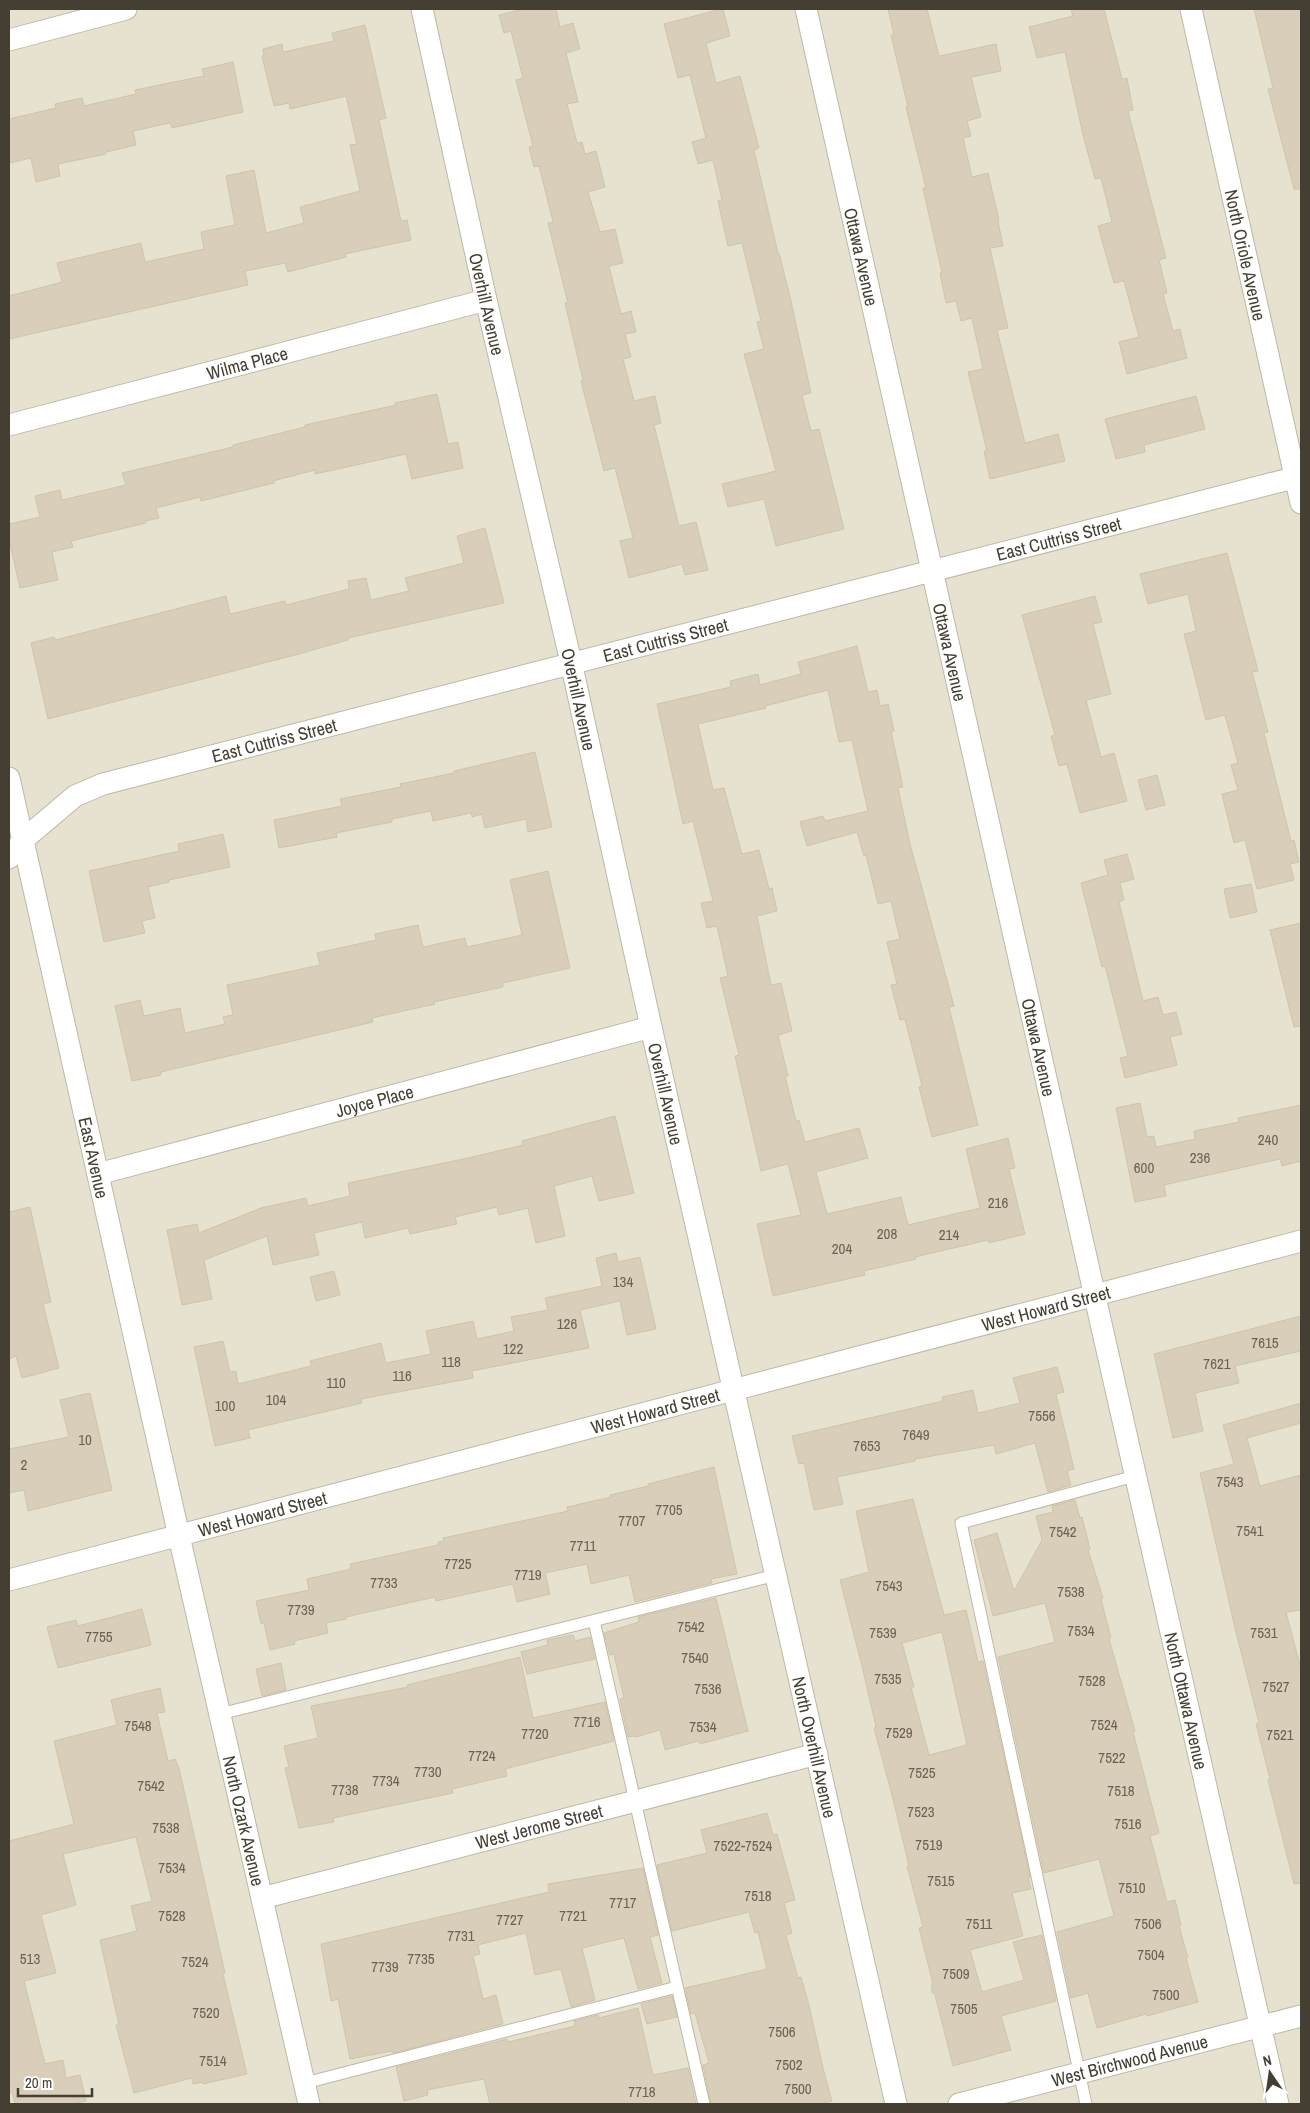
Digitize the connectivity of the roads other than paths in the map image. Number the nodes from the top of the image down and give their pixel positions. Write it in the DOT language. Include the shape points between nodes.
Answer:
graph roads {
  1 [pos="126,9"];
  2 [pos="422,9"];
  3 [pos="806,9"];
  4 [pos="1191,9"];
  5 [pos="9,40"];
  6 [pos="486,300"];
  7 [pos="9,425"];
  8 [pos="1298,476"];
  9 [pos="1301,503"];
  10 [pos="932,569"];
  11 [pos="571,662"];
  12 [pos="9,778"];
  13 [pos="23,840"];
  14 [pos="9,858"];
  15 [pos="651,1027"];
  16 [pos="98,1174"];
  17 [pos="1301,1241"];
  18 [pos="1094,1296"];
  19 [pos="735,1391"];
  20 [pos="1135,1476"];
  21 [pos="179,1536"];
  22 [pos="776,1575"];
  23 [pos="9,1580"];
  24 [pos="594,1621"];
  25 [pos="220,1714"];
  26 [pos="817,1754"];
  27 [pos="634,1802"];
  28 [pos="262,1898"];
  29 [pos="677,1987"];
  30 [pos="1301,2016"];
  31 [pos="1260,2027"];
  32 [pos="1079,2074"];
  33 [pos="305,2083"];
  34 [pos="309,2104"];
  35 [pos="704,2104"];
  36 [pos="896,2104"];
  37 [pos="959,2104"];
  38 [pos="1086,2104"];
  39 [pos="1278,2104"];
  1 -- 5 [label="street"];
  2 -- 6 [label="street, Overhill Avenue"];
  3 -- 10 [label="street, Ottawa Avenue"];
  4 -- 8 [label="street, North Oriole Avenue"];
  6 -- 7 [label="street, Wilma Place"];
  6 -- 11 [label="street, Overhill Avenue"];
  8 -- 9 [label="street, North Oriole Avenue"];
  8 -- 10 [label="street, East Cuttriss Street"];
  10 -- 11 [label="street, East Cuttriss Street"];
  10 -- 18 [label="street, Ottawa Avenue"];
  11 -- 13 [label="street, East Cuttriss Street" via="103,784 75,796"];
  11 -- 15 [label="street, Overhill Avenue"];
  12 -- 13 [label="street, East Avenue"];
  13 -- 14 [label="street, East Cuttriss Street"];
  13 -- 16 [label="street, East Avenue"];
  15 -- 16 [label="street, Joyce Place"];
  15 -- 19 [label="street, Overhill Avenue"];
  16 -- 21 [label="street, East Avenue"];
  17 -- 18 [label="street, West Howard Street"];
  18 -- 19 [label="street, West Howard Street"];
  18 -- 20 [label="street, North Ottawa Avenue"];
  19 -- 21 [label="street, West Howard Street"];
  19 -- 22 [label="street, North Overhill Avenue"];
  20 -- 31 [label="street, North Ottawa Avenue"];
  20 -- 32 [label="lane" via="961,1523"];
  21 -- 23 [label="street, West Howard Street"];
  21 -- 25 [label="street, North Ozark Avenue"];
  22 -- 24 [label="lane"];
  22 -- 26 [label="street, North Overhill Avenue"];
  24 -- 25 [label="lane"];
  24 -- 27 [label="lane"];
  25 -- 28 [label="street, North Ozark Avenue"];
  26 -- 27 [label="street, West Jerome Street"];
  26 -- 36 [label="street, North Overhill Avenue"];
  27 -- 28 [label="street, West Jerome Street"];
  27 -- 29 [label="lane"];
  28 -- 33 [label="street, North Ozark Avenue"];
  29 -- 33 [label="lane"];
  29 -- 35 [label="lane"];
  30 -- 31 [label="street, West Birchwood Avenue"];
  31 -- 32 [label="street, West Birchwood Avenue"];
  31 -- 39 [label="street, North Ottawa Avenue"];
  32 -- 37 [label="street, West Birchwood Avenue"];
  32 -- 38 [label="lane"];
  33 -- 34 [label="street, North Ozark Avenue"];
}
